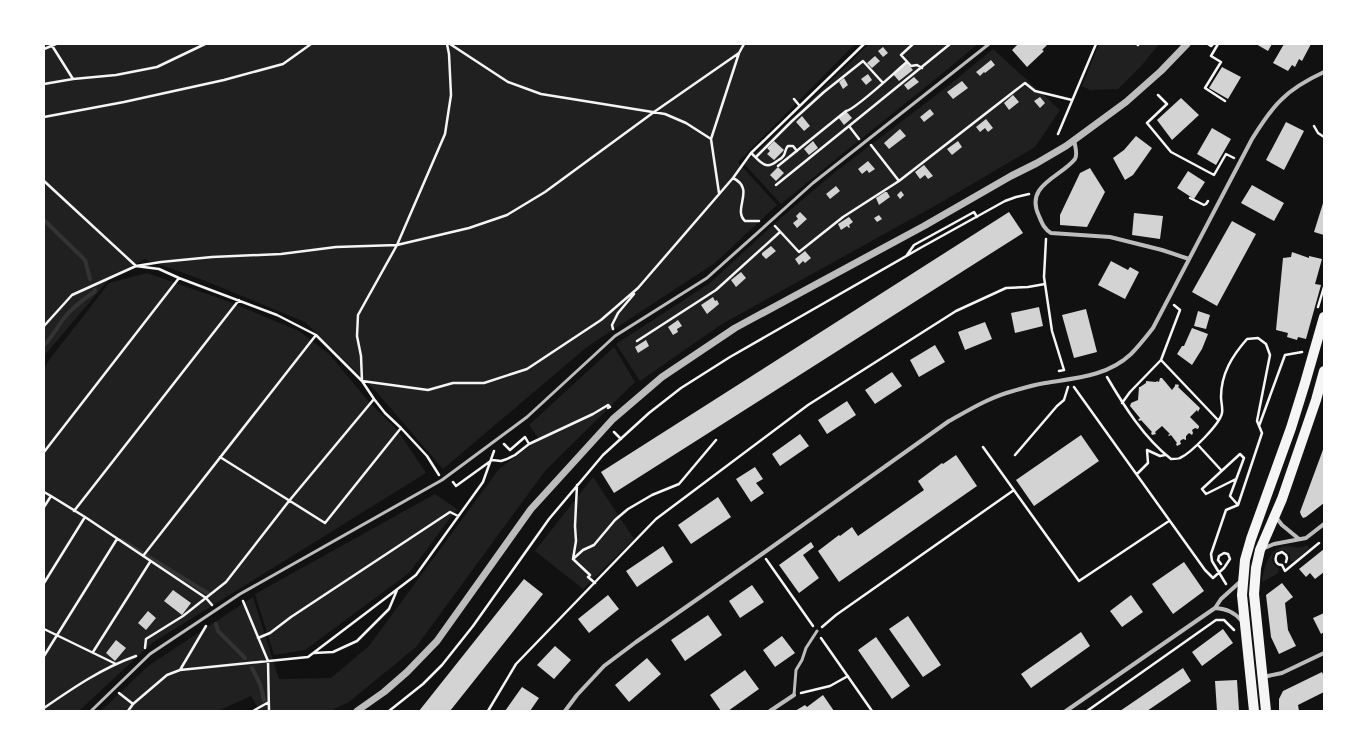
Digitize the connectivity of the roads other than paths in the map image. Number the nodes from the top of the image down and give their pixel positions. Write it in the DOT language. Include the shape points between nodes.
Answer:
graph roads {
  1 [pos="989,44"];
  2 [pos="1187,44"];
  3 [pos="1324,67"];
  4 [pos="1323,72"];
  5 [pos="1074,140"];
  6 [pos="1189,259"];
  7 [pos="1324,317"];
  8 [pos="1324,371"];
  9 [pos="1275,516"];
  10 [pos="1324,524"];
  11 [pos="1299,539"];
  12 [pos="1260,550"];
  13 [pos="1243,580"];
  14 [pos="1215,608"];
  15 [pos="1244,623"];
  16 [pos="817,631"];
  17 [pos="1324,653"];
  18 [pos="1262,677"];
  19 [pos="794,695"];
  20 [pos="91,711"];
  21 [pos="357,711"];
  22 [pos="565,711"];
  23 [pos="770,711"];
  24 [pos="1066,711"];
  25 [pos="1254,711"];
  26 [pos="1266,711"];
  1 -- 20 [label="lane" via="813,183 707,278 615,336 526,417 442,480 240,594 148,656"];
  2 -- 5 [label="street" via="1162,71 1126,102"];
  3 -- 4 [label="lane"];
  4 -- 6 [label="street" via="1282,98 1269,113 1252,139"];
  5 -- 6 [label="street" via="1075,159 1037,194 1037,213 1047,231 1110,238"];
  5 -- 21 [label="street" via="924,226 735,328 662,377 613,418 531,509 437,641 407,672"];
  6 -- 22 [label="street" via="1153,328 1131,354 1118,364 1085,377 1011,392 980,404 949,421 604,666"];
  7 -- 13 [label="main road" via="1293,420 1246,553"];
  8 -- 9 [label="main road"];
  9 -- 11 [label="street" via="1282,526"];
  9 -- 12 [label="main road"];
  10 -- 11 [label="street" via="1306,538"];
  11 -- 12 [label="street"];
  12 -- 18 [label="main road" via="1254,594"];
  13 -- 14 [label="street"];
  13 -- 15 [label="main road"];
  14 -- 15 [label="street" via="1236,614"];
  14 -- 24 [label="street"];
  15 -- 25 [label="main road"];
  16 -- 19 [label="lane" via="796,670"];
  17 -- 18 [label="street" via="1282,673"];
  18 -- 26 [label="main road"];
  19 -- 23 [label="street"];
}
